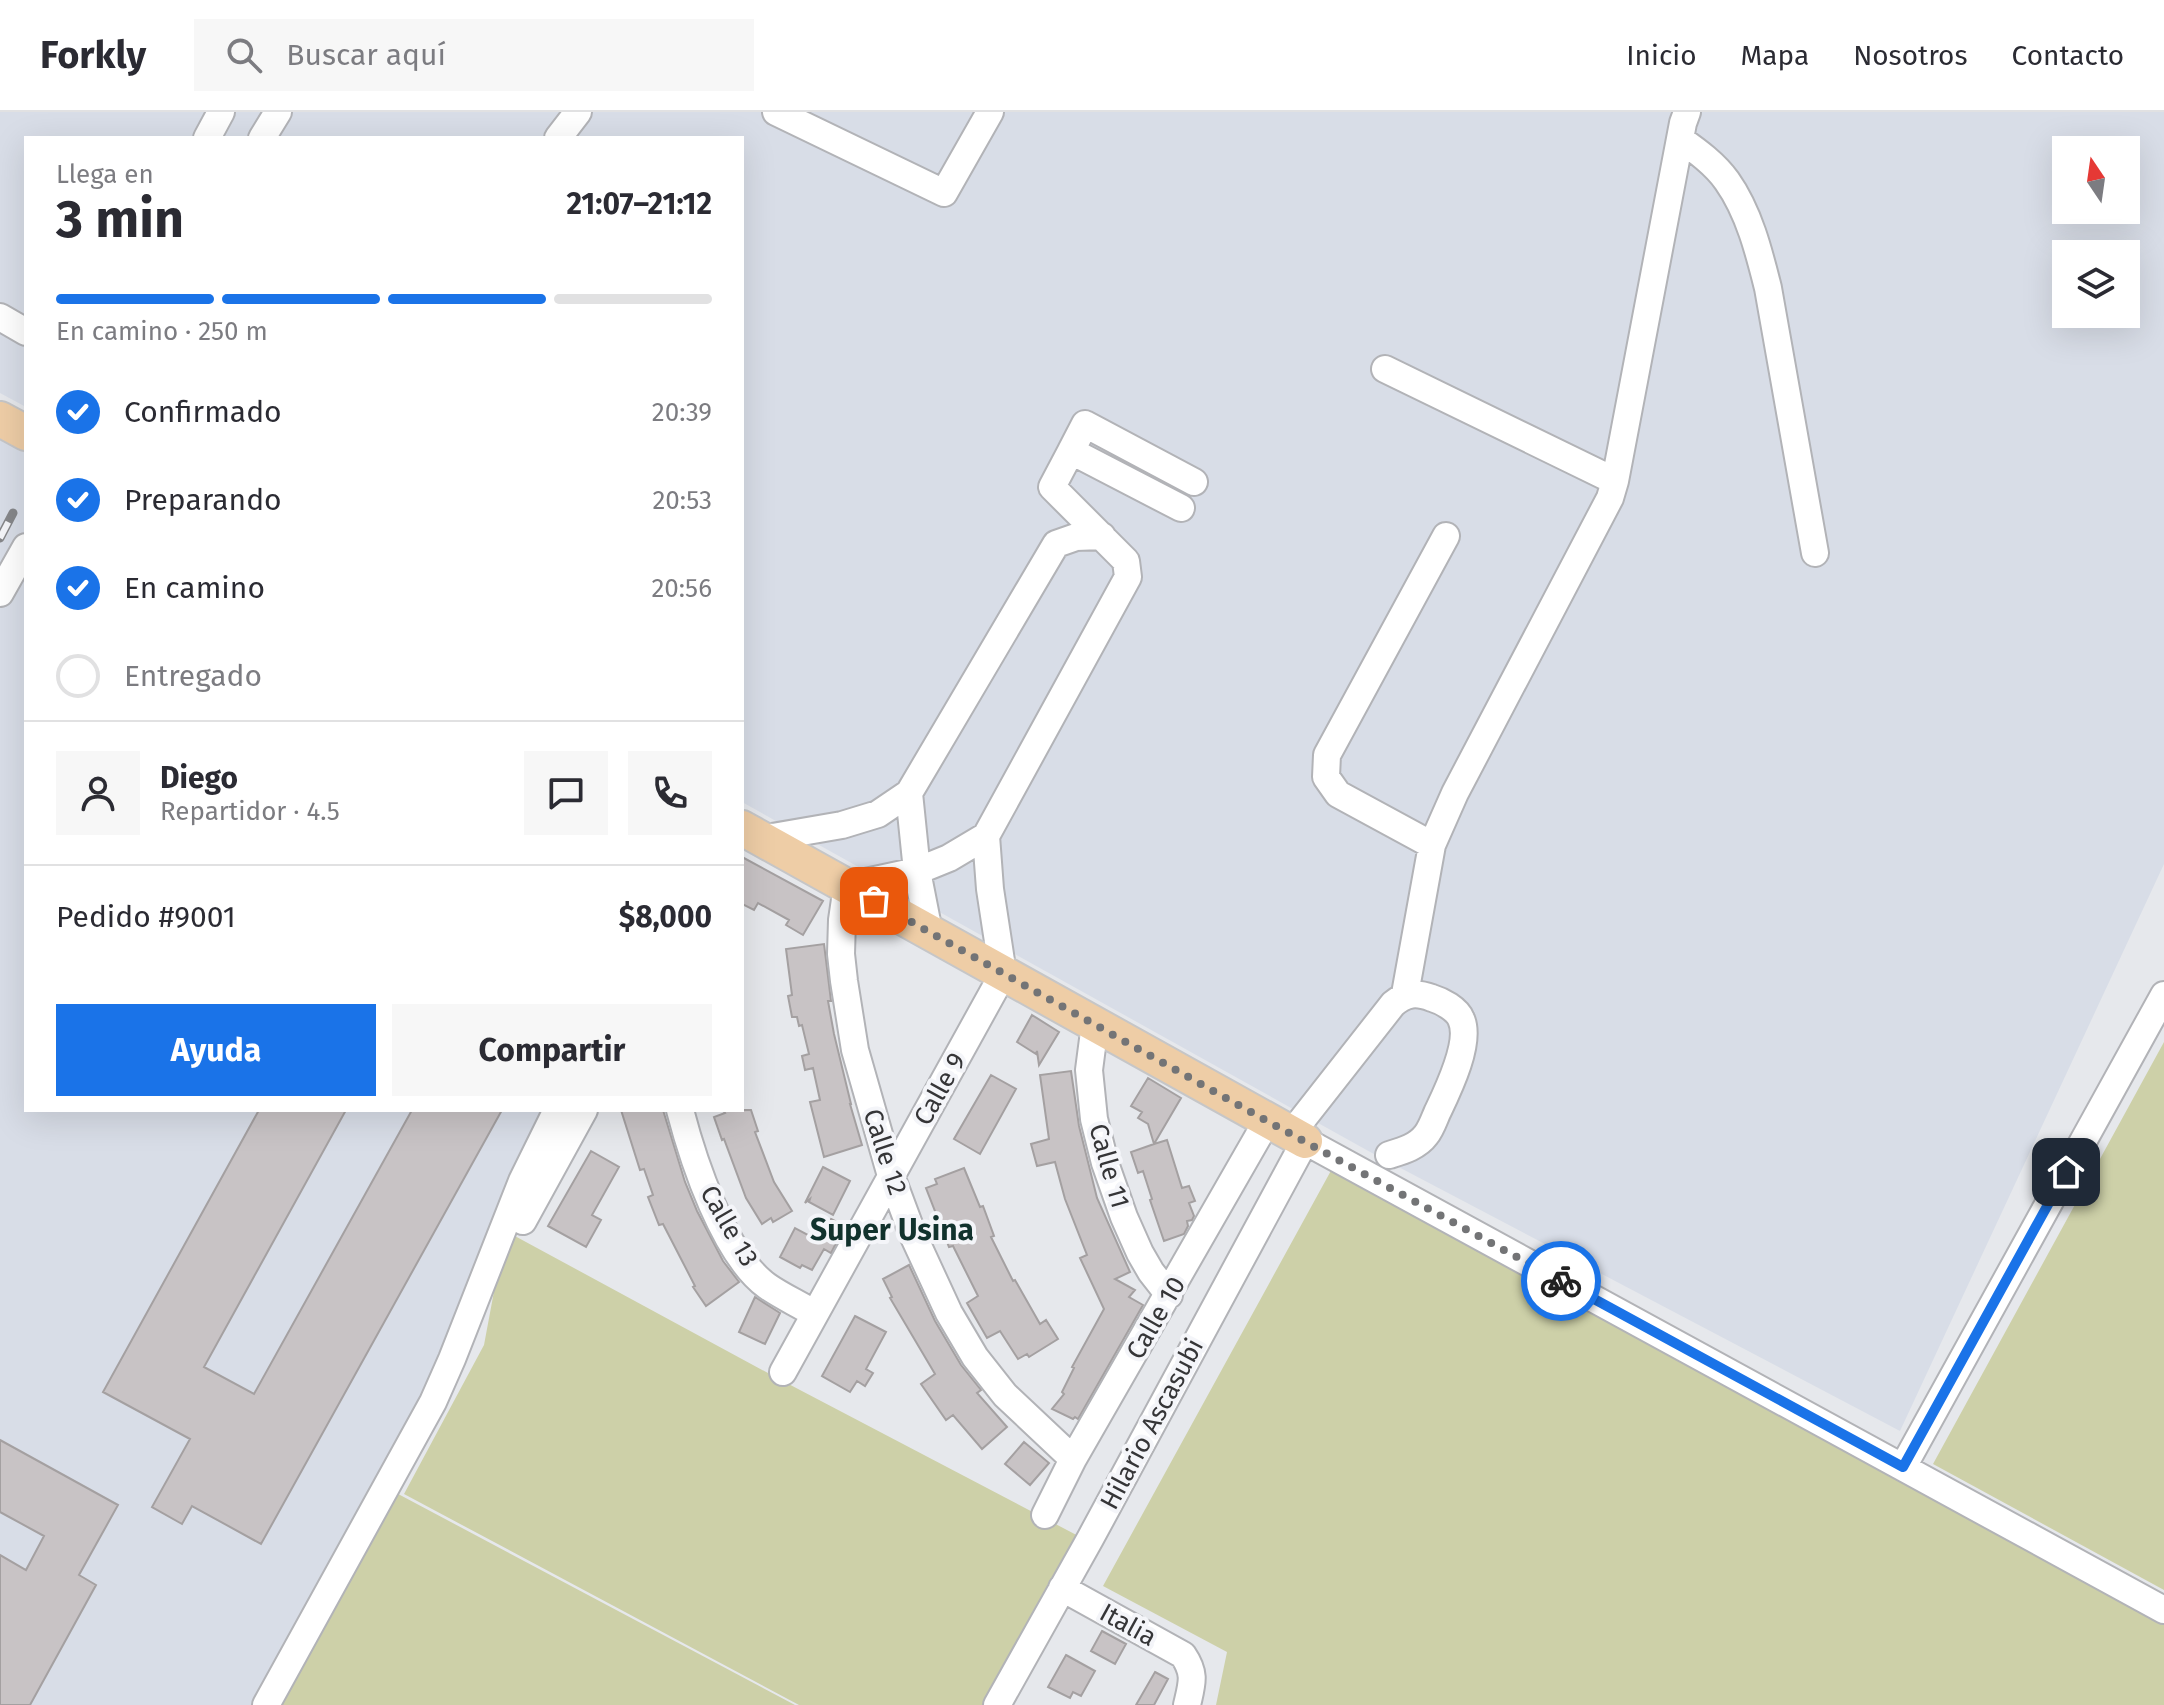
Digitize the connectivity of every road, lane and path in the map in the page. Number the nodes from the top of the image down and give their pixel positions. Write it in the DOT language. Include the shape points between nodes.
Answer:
graph roads {
  1 [pos="221,112"];
  2 [pos="278,112"];
  3 [pos="578,112"];
  4 [pos="776,112"];
  5 [pos="990,112"];
  6 [pos="1687,112"];
  7 [pos="208,136"];
  8 [pos="263,136"];
  9 [pos="560,136"];
  10 [pos="1680,139"];
  11 [pos="0,317"];
  12 [pos="24,331"];
  13 [pos="1385,369"];
  14 [pos="0,419"];
  15 [pos="24,432"];
  16 [pos="1071,451"];
  17 [pos="1615,481"];
  18 [pos="1194,482"];
  19 [pos="1181,508"];
  20 [pos="1102,536"];
  21 [pos="1446,536"];
  22 [pos="24,551"];
  23 [pos="1815,553"];
  24 [pos="0,593"];
  25 [pos="909,793"];
  26 [pos="752,833"];
  27 [pos="986,836"];
  28 [pos="1432,845"];
  29 [pos="917,871"];
  30 [pos="847,886"];
  31 [pos="929,932"];
  32 [pos="1003,974"];
  33 [pos="1405,994"];
  34 [pos="2164,995"];
  35 [pos="1095,1024"];
  36 [pos="556,1112"];
  37 [pos="583,1112"];
  38 [pos="681,1112"];
  39 [pos="1288,1132"];
  40 [pos="1389,1155"];
  41 [pos="891,1176"];
  42 [pos="523,1221"];
  43 [pos="1169,1295"];
  44 [pos="815,1314"];
  45 [pos="783,1372"];
  46 [pos="1073,1459"];
  47 [pos="1903,1467"];
  48 [pos="1045,1515"];
  49 [pos="1062,1588"];
  50 [pos="2164,1610"];
  51 [pos="266,1705"];
  52 [pos="997,1705"];
  53 [pos="1187,1705"];
  1 -- 7 [label="street"];
  2 -- 8 [label="street"];
  3 -- 9 [label="street"];
  4 -- 5 [label="street" via="944,193"];
  6 -- 10 [label="street"];
  10 -- 17 [label="street"];
  10 -- 23 [label="street" via="1726,180 1760,253"];
  11 -- 12 [label="street"];
  13 -- 17 [label="street"];
  14 -- 15 [label="main road"];
  16 -- 18 [label="street" via="1085,424"];
  16 -- 19 [label="street"];
  16 -- 20 [label="street" via="1052,487"];
  17 -- 28 [label="street"];
  20 -- 25 [label="street" via="1056,544"];
  20 -- 27 [label="street" via="1126,561 1128,577"];
  21 -- 28 [label="street" via="1327,755 1326,777 1338,794"];
  22 -- 24 [label="street"];
  25 -- 26 [label="street" via="878,814 842,825"];
  25 -- 29 [label="street"];
  26 -- 30 [label="main road"];
  27 -- 29 [label="street"];
  27 -- 32 [label="street"];
  28 -- 33 [label="street"];
  29 -- 30 [label="street"];
  29 -- 31 [label="street"];
  30 -- 31 [label="main road"];
  30 -- 41 [label="street, Calle 12" via="844,981 855,1050"];
  31 -- 32 [label="main road"];
  32 -- 35 [label="main road"];
  32 -- 41 [label="street, Calle 9"];
  33 -- 39 [label="street"];
  33 -- 40 [label="street" via="1441,1001 1456,1012 1463,1021 1463,1041 1455,1074 1426,1136 1408,1150"];
  34 -- 47 [label="street"];
  35 -- 39 [label="main road"];
  35 -- 43 [label="street, Calle 11" via="1089,1070 1105,1163 1140,1253"];
  36 -- 51 [label="street" via="522,1181 433,1402"];
  37 -- 42 [label="street"];
  38 -- 44 [label="street, Calle 13" via="711,1203 744,1261 765,1285"];
  39 -- 43 [label="street, Calle 10"];
  39 -- 47 [label="street"];
  39 -- 49 [label="street, Hilario Ascasubi"];
  41 -- 44 [label="street, Calle 9"];
  41 -- 46 [label="street, Calle 12" via="949,1313 975,1357 1005,1395"];
  43 -- 46 [label="street, Calle 10"];
  44 -- 45 [label="street, Calle 9"];
  46 -- 48 [label="street, Calle 10"];
  47 -- 50 [label="street"];
  49 -- 52 [label="street, Hilario Ascasubi"];
  49 -- 53 [label="street, Italia" via="1183,1655 1193,1678"];
}
